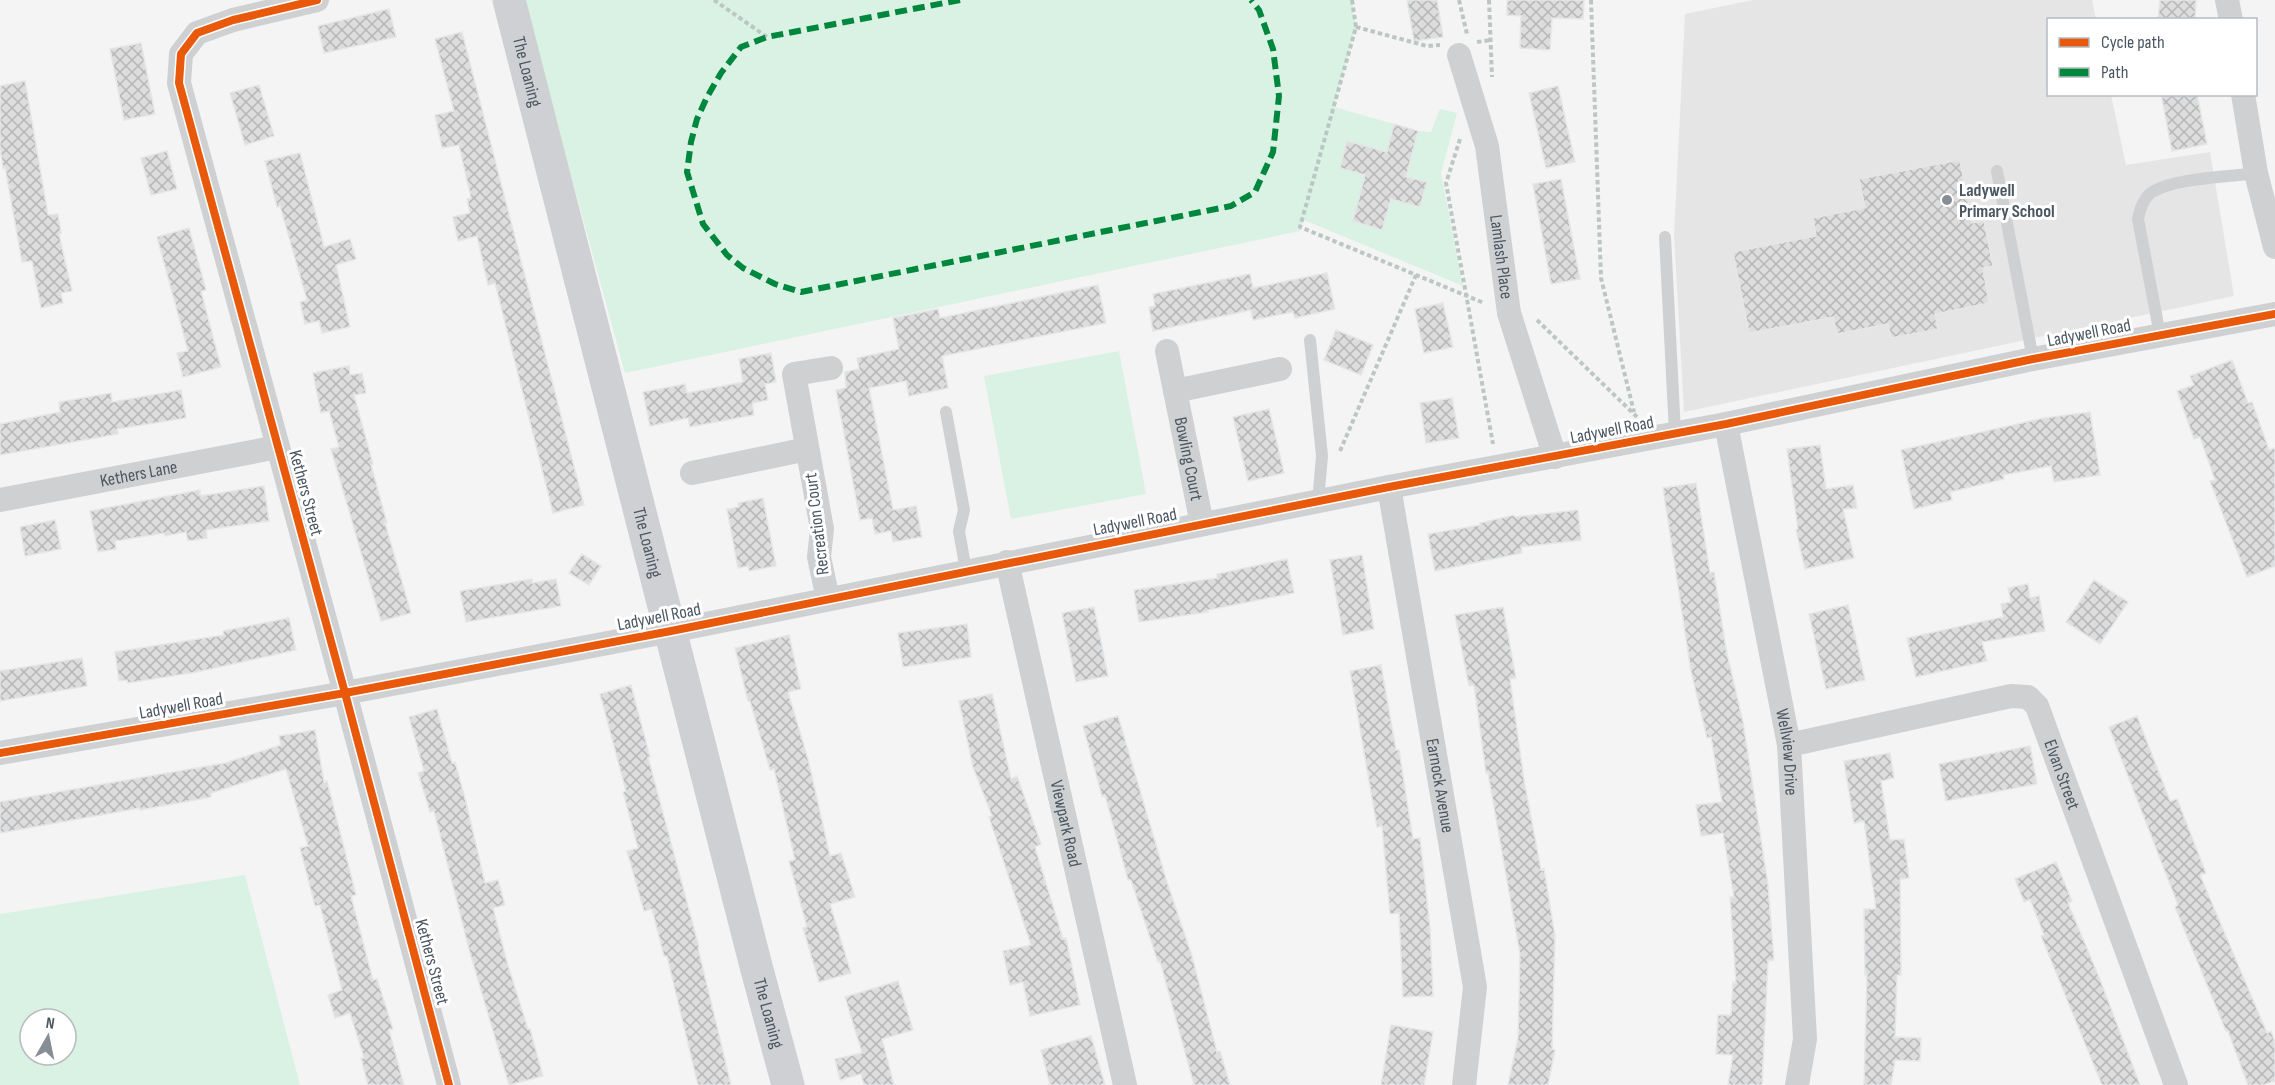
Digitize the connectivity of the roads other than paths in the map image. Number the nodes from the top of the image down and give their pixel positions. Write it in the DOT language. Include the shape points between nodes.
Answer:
graph roads {
  1 [pos="317,0"];
  2 [pos="509,0"];
  3 [pos="2227,0"];
  4 [pos="2231,18"];
  5 [pos="1463,49"];
  6 [pos="2243,96"];
  7 [pos="1997,171"];
  8 [pos="2256,173"];
  9 [pos="1665,237"];
  10 [pos="2275,247"];
  11 [pos="2275,314"];
  12 [pos="2160,335"];
  13 [pos="1310,340"];
  14 [pos="1167,351"];
  15 [pos="2033,359"];
  16 [pos="831,368"];
  17 [pos="1280,369"];
  18 [pos="1175,391"];
  19 [pos="946,412"];
  20 [pos="1726,424"];
  21 [pos="1666,434"];
  22 [pos="278,447"];
  23 [pos="807,449"];
  24 [pos="1555,457"];
  25 [pos="692,473"];
  26 [pos="1389,487"];
  27 [pos="0,500"];
  28 [pos="1318,501"];
  29 [pos="1202,524"];
  30 [pos="1007,562"];
  31 [pos="966,571"];
  32 [pos="828,599"];
  33 [pos="670,630"];
  34 [pos="345,693"];
  35 [pos="1789,745"];
  36 [pos="0,753"];
  37 [pos="449,1085"];
  38 [pos="788,1085"];
  39 [pos="1125,1085"];
  40 [pos="1464,1085"];
  41 [pos="1797,1085"];
  42 [pos="2176,1085"];
  1 -- 22 [label="street, Kethers Street" via="197,33 181,54 179,84"];
  2 -- 33 [label="street, The Loaning"];
  3 -- 4 [label="street"];
  5 -- 24 [label="street, Lamlash Place" via="1472,99 1488,146 1509,313"];
  6 -- 8 [label="street"];
  7 -- 15 [label="lane"];
  8 -- 10 [label="street"];
  8 -- 12 [label="lane" via="2180,183 2152,192 2141,205 2138,219"];
  9 -- 21 [label="lane"];
  11 -- 12 [label="street, Ladywell Road"];
  12 -- 15 [label="street, Ladywell Road"];
  13 -- 28 [label="lane" via="1322,456"];
  14 -- 18 [label="street, Bowling Court"];
  15 -- 20 [label="street, Ladywell Road"];
  16 -- 23 [label="street, Recreation Court" via="794,374"];
  17 -- 18 [label="street, Bowling Court"];
  18 -- 29 [label="street, Bowling Court"];
  19 -- 31 [label="lane" via="964,510 958,531"];
  20 -- 21 [label="street, Ladywell Road"];
  20 -- 35 [label="street, Wellview Drive"];
  21 -- 24 [label="street, Ladywell Road"];
  22 -- 27 [label="street, Kethers Lane"];
  22 -- 34 [label="street, Kethers Street"];
  23 -- 25 [label="street, Recreation Court"];
  23 -- 32 [label="street, Recreation Court" via="822,529 819,557"];
  24 -- 26 [label="street, Ladywell Road"];
  26 -- 28 [label="street, Ladywell Road"];
  26 -- 40 [label="street, Earnock Avenue" via="1475,987"];
  28 -- 29 [label="street, Ladywell Road"];
  29 -- 30 [label="street, Ladywell Road"];
  30 -- 31 [label="street, Ladywell Road"];
  30 -- 39 [label="street, Viewpark Road"];
  31 -- 32 [label="street, Ladywell Road"];
  32 -- 33 [label="street, Ladywell Road"];
  33 -- 34 [label="street, Ladywell Road"];
  33 -- 38 [label="street, The Loaning"];
  34 -- 36 [label="street, Ladywell Road"];
  34 -- 37 [label="street, Kethers Street"];
  35 -- 41 [label="street, Wellview Drive" via="1804,1039"];
  35 -- 42 [label="street, Elvan Street" via="2011,696 2028,697 2037,706"];
}
